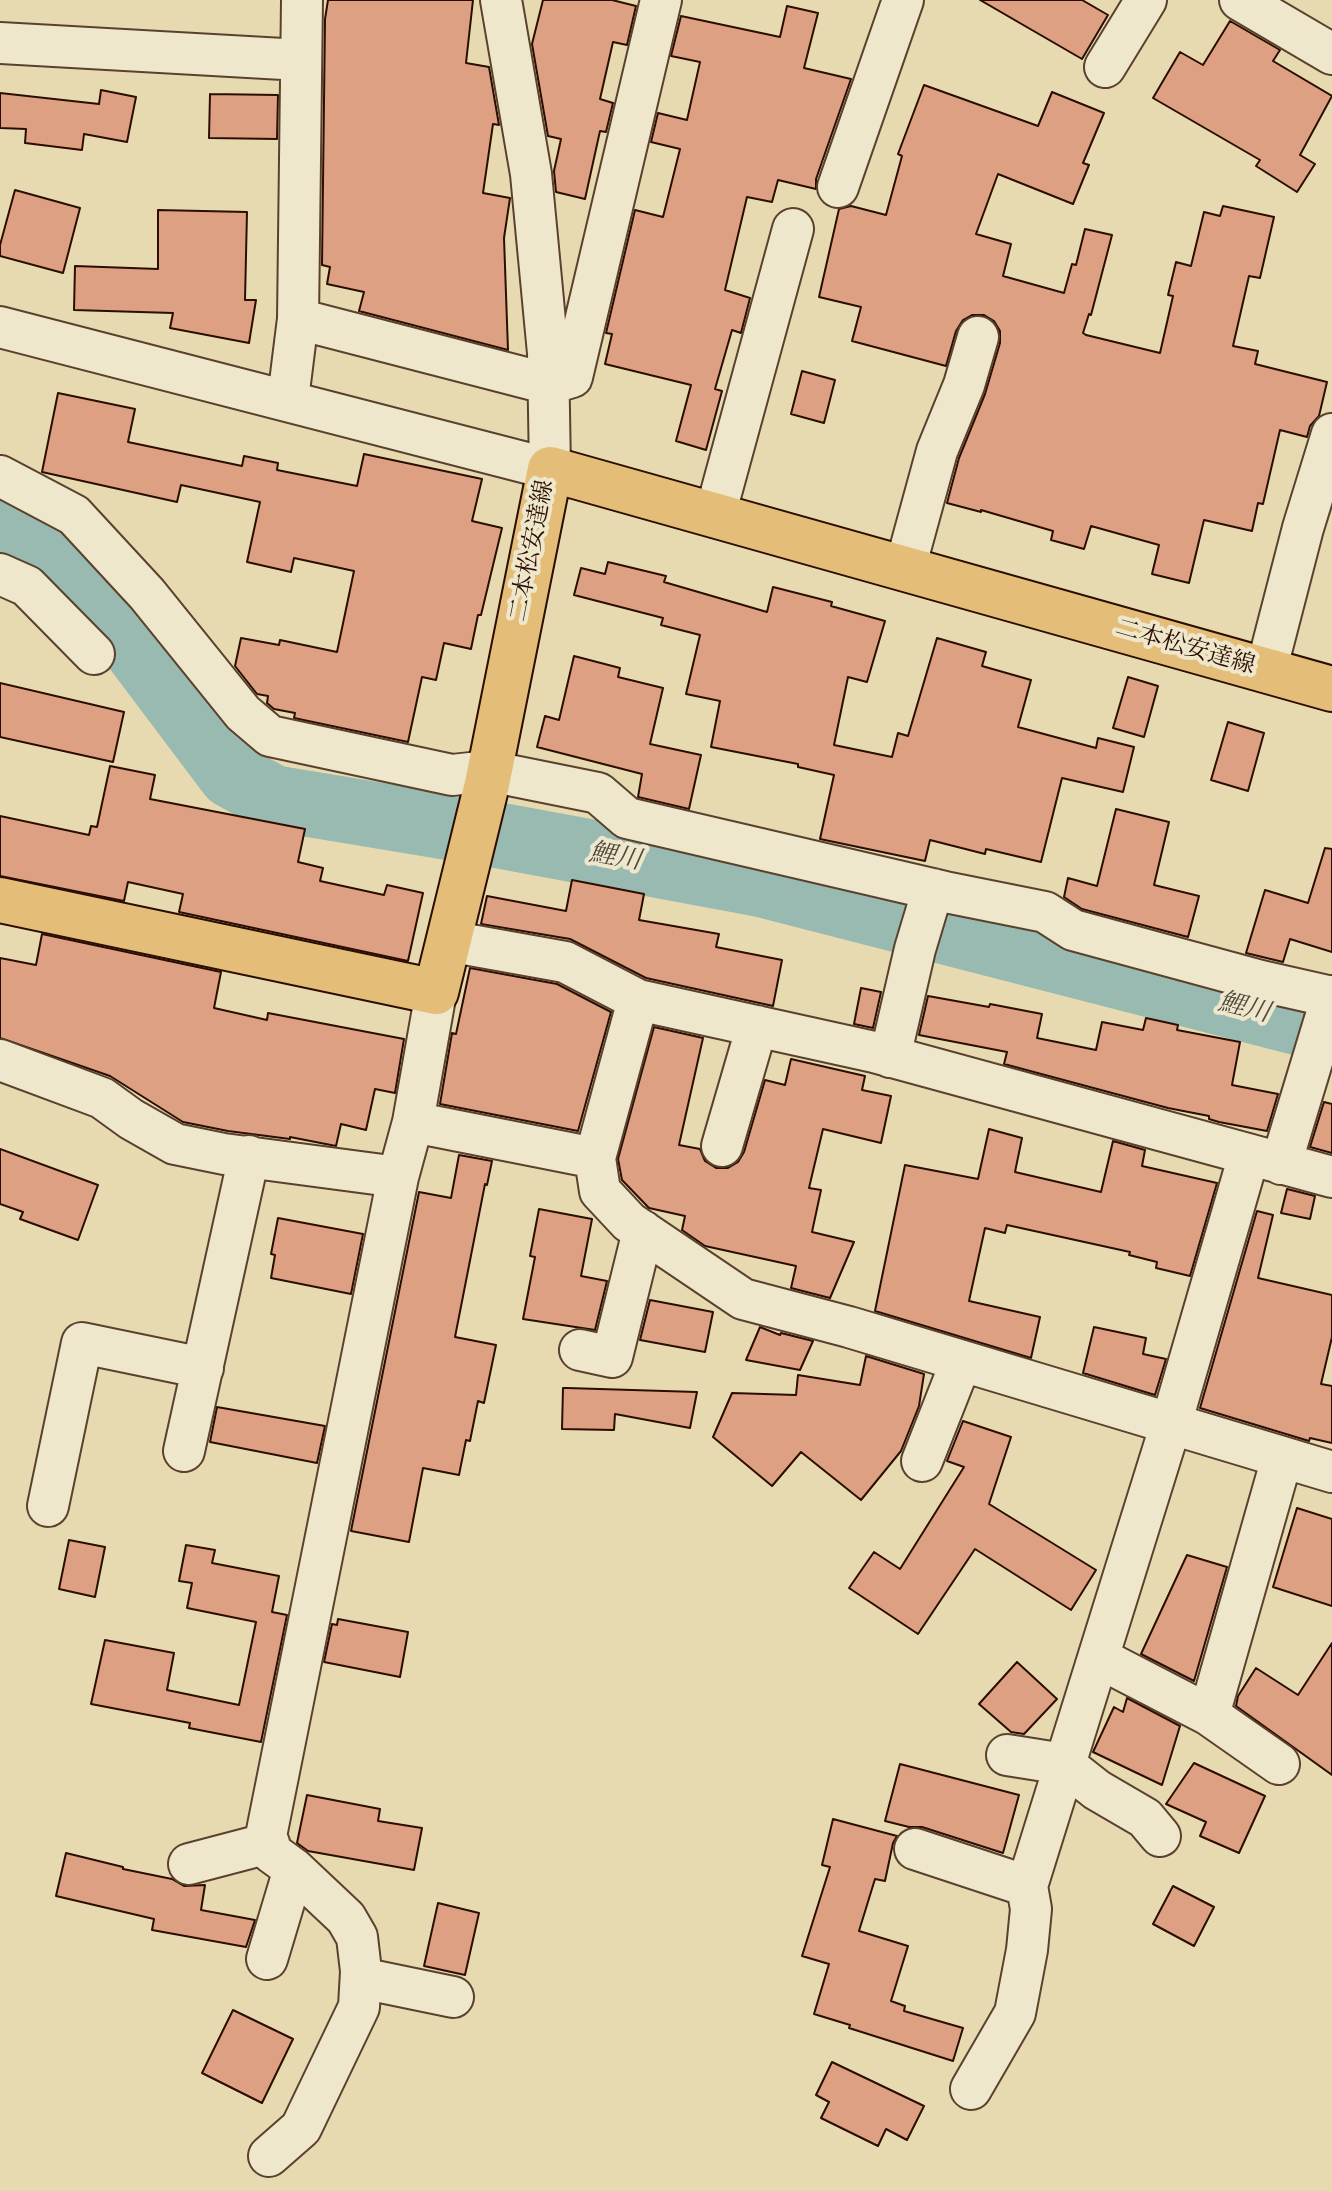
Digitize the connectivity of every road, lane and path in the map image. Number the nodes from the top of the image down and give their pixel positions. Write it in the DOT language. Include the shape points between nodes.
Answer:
graph roads {
  1 [pos="302,0"];
  2 [pos="501,0"];
  3 [pos="661,0"];
  4 [pos="903,0"];
  5 [pos="1146,0"];
  6 [pos="1240,0"];
  7 [pos="0,43"];
  8 [pos="1332,54"];
  9 [pos="301,60"];
  10 [pos="1105,67"];
  11 [pos="838,187"];
  12 [pos="793,229"];
  13 [pos="298,319"];
  14 [pos="0,327"];
  15 [pos="978,337"];
  16 [pos="549,384"];
  17 [pos="288,399"];
  18 [pos="1332,434"];
  19 [pos="550,469"];
  20 [pos="0,476"];
  21 [pos="715,515"];
  22 [pos="905,568"];
  23 [pos="0,574"];
  24 [pos="94,654"];
  25 [pos="1266,671"];
  26 [pos="1332,689"];
  27 [pos="488,777"];
  28 [pos="0,900"];
  29 [pos="930,900"];
  30 [pos="448,941"];
  31 [pos="436,992"];
  32 [pos="638,1000"];
  33 [pos="1331,1000"];
  34 [pos="757,1026"];
  35 [pos="890,1057"];
  36 [pos="0,1060"];
  37 [pos="413,1122"];
  38 [pos="722,1146"];
  39 [pos="249,1156"];
  40 [pos="595,1158"];
  41 [pos="1265,1159"];
  42 [pos="398,1177"];
  43 [pos="1332,1177"];
  44 [pos="643,1231"];
  45 [pos="580,1350"];
  46 [pos="961,1362"];
  47 [pos="203,1368"];
  48 [pos="1171,1424"];
  49 [pos="184,1451"];
  50 [pos="1282,1458"];
  51 [pos="922,1461"];
  52 [pos="1332,1472"];
  53 [pos="48,1506"];
  54 [pos="1099,1658"];
  55 [pos="1209,1715"];
  56 [pos="1007,1755"];
  57 [pos="1064,1764"];
  58 [pos="1279,1764"];
  59 [pos="1160,1836"];
  60 [pos="915,1849"];
  61 [pos="282,1856"];
  62 [pos="189,1864"];
  63 [pos="1027,1886"];
  64 [pos="267,1959"];
  65 [pos="361,1978"];
  66 [pos="453,1997"];
  67 [pos="971,2089"];
  68 [pos="269,2156"];
  1 -- 9 [label="street"];
  2 -- 16 [label="street" via="531,174"];
  3 -- 16 [label="street" via="572,377"];
  4 -- 11 [label="street"];
  5 -- 10 [label="street"];
  6 -- 8 [label="street"];
  7 -- 9 [label="street"];
  9 -- 13 [label="street"];
  12 -- 21 [label="street"];
  13 -- 16 [label="street"];
  13 -- 17 [label="street"];
  14 -- 17 [label="street"];
  15 -- 22 [label="street" via="937,451"];
  16 -- 19 [label="street"];
  17 -- 19 [label="street"];
  18 -- 25 [label="street"];
  19 -- 21 [label="main road, 二本松安達線"];
  19 -- 27 [label="main road, 二本松安達線"];
  20 -- 27 [label="street" via="74,515 147,594 243,713 270,736 452,775"];
  21 -- 22 [label="main road, 二本松安達線"];
  22 -- 25 [label="main road, 二本松安達線"];
  23 -- 24 [label="street" via="27,586"];
  25 -- 26 [label="main road, 二本松安達線"];
  27 -- 29 [label="street" via="598,793 627,818"];
  27 -- 30 [label="main road, 二本松安達線"];
  28 -- 31 [label="main road"];
  29 -- 33 [label="street" via="1045,912 1073,930"];
  29 -- 35 [label="street"];
  30 -- 31 [label="main road, 二本松安達線"];
  30 -- 32 [label="street" via="565,962"];
  31 -- 37 [label="street"];
  32 -- 34 [label="street"];
  32 -- 40 [label="street"];
  33 -- 41 [label="street" via="1315,1054"];
  34 -- 35 [label="street"];
  34 -- 38 [label="street"];
  35 -- 41 [label="street"];
  36 -- 39 [label="street" via="102,1098 175,1144"];
  37 -- 40 [label="street"];
  37 -- 42 [label="street"];
  39 -- 42 [label="street"];
  39 -- 47 [label="street"];
  40 -- 44 [label="street" via="600,1191"];
  41 -- 43 [label="street"];
  41 -- 48 [label="street"];
  42 -- 61 [label="street" via="273,1793 266,1836"];
  44 -- 45 [label="street" via="612,1357"];
  44 -- 46 [label="street" via="743,1299"];
  46 -- 48 [label="street"];
  46 -- 51 [label="street"];
  47 -- 49 [label="street"];
  47 -- 53 [label="street" via="82,1343"];
  48 -- 50 [label="street"];
  48 -- 54 [label="street"];
  50 -- 52 [label="street"];
  50 -- 55 [label="street"];
  54 -- 55 [label="street"];
  54 -- 57 [label="street"];
  55 -- 58 [label="street"];
  56 -- 57 [label="street"];
  57 -- 59 [label="street" via="1145,1818"];
  57 -- 63 [label="street"];
  60 -- 63 [label="street"];
  61 -- 62 [label="street"];
  61 -- 64 [label="street"];
  61 -- 65 [label="street" via="352,1927"];
  63 -- 67 [label="street" via="1031,1909 1015,2013"];
  65 -- 66 [label="street"];
  65 -- 68 [label="street" via="359,2007 323,2087 301,2128"];
}
